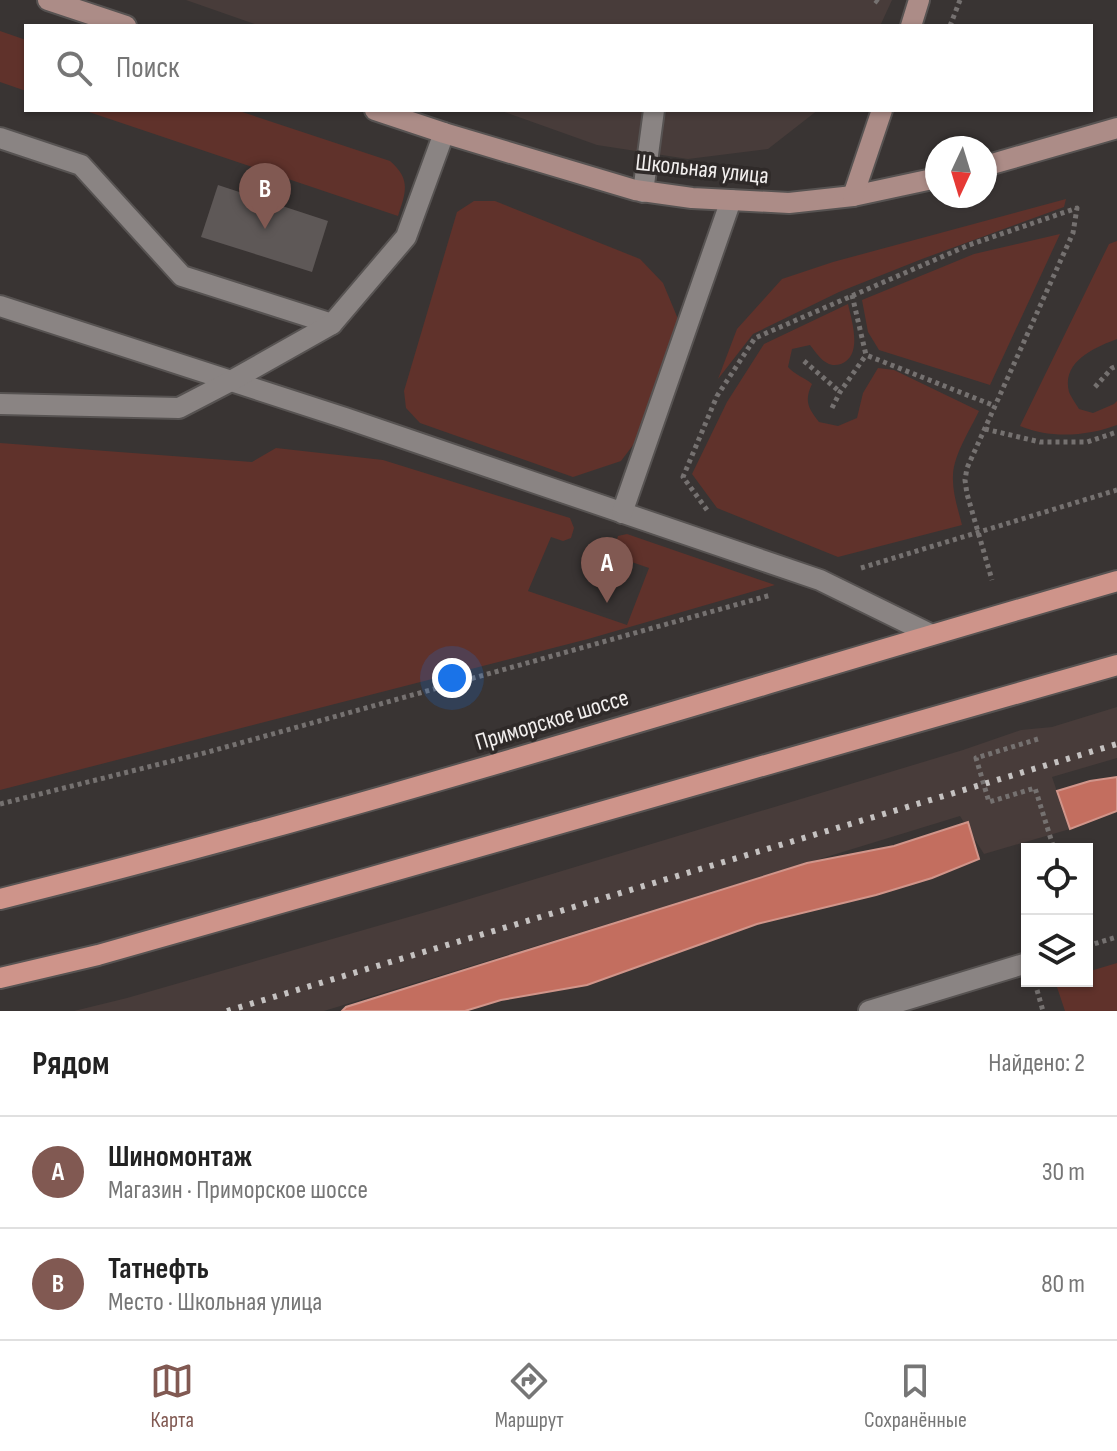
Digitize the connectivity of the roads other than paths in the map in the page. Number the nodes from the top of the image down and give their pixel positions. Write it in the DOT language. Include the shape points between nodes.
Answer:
graph roads {
  1 [pos="48,0"];
  2 [pos="919,0"];
  3 [pos="120,24"];
  4 [pos="912,24"];
  5 [pos="381,112"];
  6 [pos="654,112"];
  7 [pos="881,112"];
  8 [pos="1117,128"];
  9 [pos="444,133"];
  10 [pos="0,138"];
  11 [pos="997,163"];
  12 [pos="925,181"];
  13 [pos="643,192"];
  14 [pos="853,196"];
  15 [pos="731,200"];
  16 [pos="0,306"];
  17 [pos="332,324"];
  18 [pos="231,381"];
  19 [pos="0,404"];
  20 [pos="622,513"];
  21 [pos="1117,581"];
  22 [pos="930,634"];
  23 [pos="1117,665"];
  24 [pos="0,899"];
  25 [pos="1021,965"];
  26 [pos="0,978"];
  27 [pos="869,1011"];
  1 -- 3 [label="street"];
  2 -- 4 [label="street"];
  5 -- 9 [label="street, Школьная улица"];
  6 -- 13 [label="lane"];
  7 -- 14 [label="street"];
  8 -- 11 [label="street"];
  9 -- 13 [label="street, Школьная улица"];
  9 -- 17 [label="lane" via="406,237"];
  10 -- 17 [label="lane" via="81,165 182,276"];
  12 -- 14 [label="street, Школьная улица"];
  13 -- 15 [label="street, Школьная улица"];
  14 -- 15 [label="street, Школьная улица" via="789,203"];
  15 -- 20 [label="lane"];
  16 -- 18 [label="lane"];
  17 -- 18 [label="lane"];
  18 -- 19 [label="lane" via="179,408"];
  18 -- 20 [label="lane"];
  20 -- 22 [label="lane" via="820,580"];
  21 -- 22 [label="main road, Приморское шоссе"];
  22 -- 24 [label="main road, Приморское шоссе" via="394,794"];
  23 -- 26 [label="main road" via="98,955"];
  25 -- 27 [label="lane"];
}
